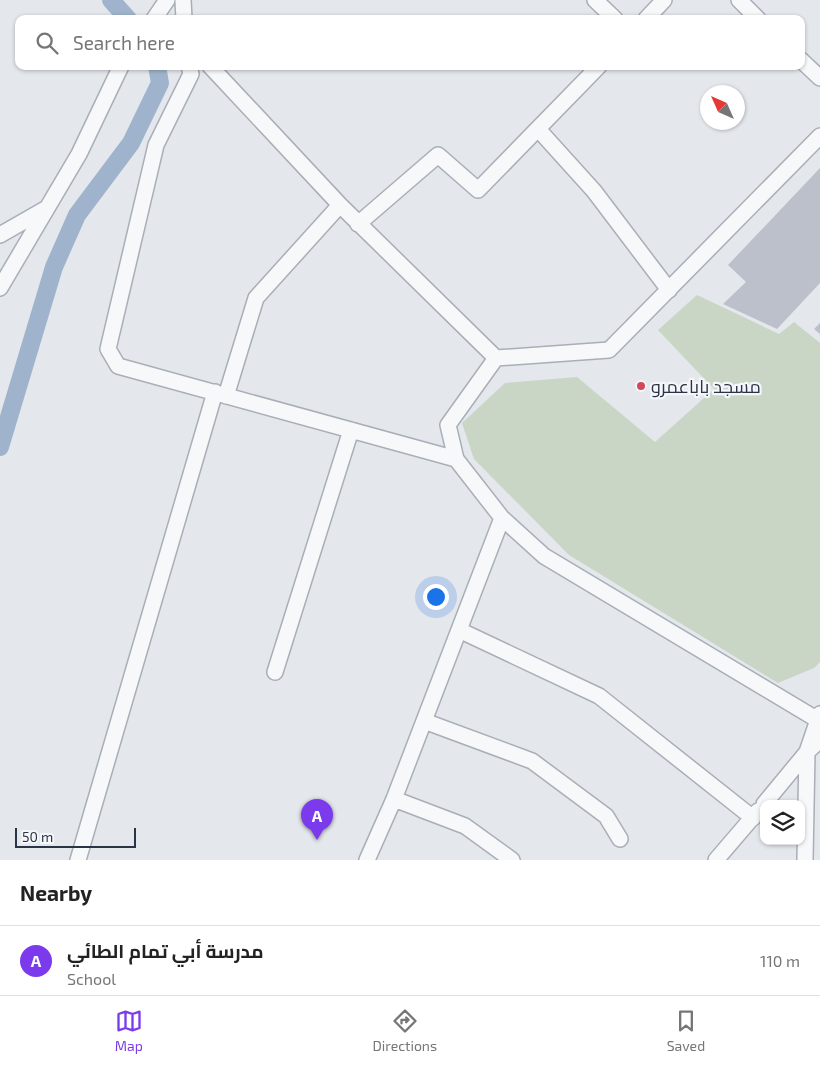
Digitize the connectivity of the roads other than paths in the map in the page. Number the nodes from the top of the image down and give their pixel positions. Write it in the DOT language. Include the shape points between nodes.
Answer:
graph roads {
  1 [pos="167,0"];
  2 [pos="183,0"];
  3 [pos="594,0"];
  4 [pos="664,0"];
  5 [pos="739,0"];
  6 [pos="157,15"];
  7 [pos="184,15"];
  8 [pos="611,15"];
  9 [pos="650,15"];
  10 [pos="754,15"];
  11 [pos="805,64"];
  12 [pos="119,70"];
  13 [pos="190,70"];
  14 [pos="214,70"];
  15 [pos="595,70"];
  16 [pos="820,78"];
  17 [pos="538,129"];
  18 [pos="820,136"];
  19 [pos="340,205"];
  20 [pos="48,207"];
  21 [pos="358,224"];
  22 [pos="0,235"];
  23 [pos="0,288"];
  24 [pos="669,290"];
  25 [pos="496,358"];
  26 [pos="220,394"];
  27 [pos="351,430"];
  28 [pos="456,459"];
  29 [pos="502,518"];
  30 [pos="459,630"];
  31 [pos="275,672"];
  32 [pos="819,717"];
  33 [pos="424,721"];
  34 [pos="820,740"];
  35 [pos="806,752"];
  36 [pos="820,761"];
  37 [pos="394,799"];
  38 [pos="767,800"];
  39 [pos="760,809"];
  40 [pos="753,818"];
  41 [pos="620,839"];
  42 [pos="78,860"];
  43 [pos="367,860"];
  44 [pos="512,860"];
  45 [pos="716,860"];
  46 [pos="805,860"];
  1 -- 6 [label="street"];
  2 -- 7 [label="street"];
  3 -- 8 [label="street"];
  4 -- 9 [label="street"];
  5 -- 10 [label="street"];
  11 -- 16 [label="street"];
  12 -- 20 [label="street" via="79,154"];
  13 -- 26 [label="street" via="156,145 108,349 118,366"];
  14 -- 19 [label="street"];
  15 -- 17 [label="street"];
  17 -- 21 [label="street" via="478,190 438,156"];
  17 -- 24 [label="street" via="594,191"];
  18 -- 24 [label="street"];
  19 -- 21 [label="street"];
  19 -- 26 [label="street" via="256,298"];
  20 -- 22 [label="street"];
  20 -- 23 [label="street"];
  21 -- 25 [label="street"];
  24 -- 25 [label="street" via="609,350"];
  25 -- 28 [label="street" via="448,425"];
  26 -- 27 [label="street"];
  26 -- 42 [label="street"];
  27 -- 28 [label="street"];
  27 -- 31 [label="street"];
  28 -- 29 [label="street"];
  29 -- 30 [label="street"];
  29 -- 32 [label="street" via="544,556"];
  30 -- 33 [label="street"];
  30 -- 40 [label="street" via="599,696"];
  32 -- 35 [label="street"];
  33 -- 37 [label="street"];
  33 -- 41 [label="street" via="532,761 606,816"];
  34 -- 35 [label="street"];
  35 -- 36 [label="street"];
  35 -- 38 [label="street"];
  35 -- 46 [label="street"];
  37 -- 43 [label="street"];
  37 -- 44 [label="street" via="465,826"];
  39 -- 40 [label="street"];
  40 -- 45 [label="street"];
}
